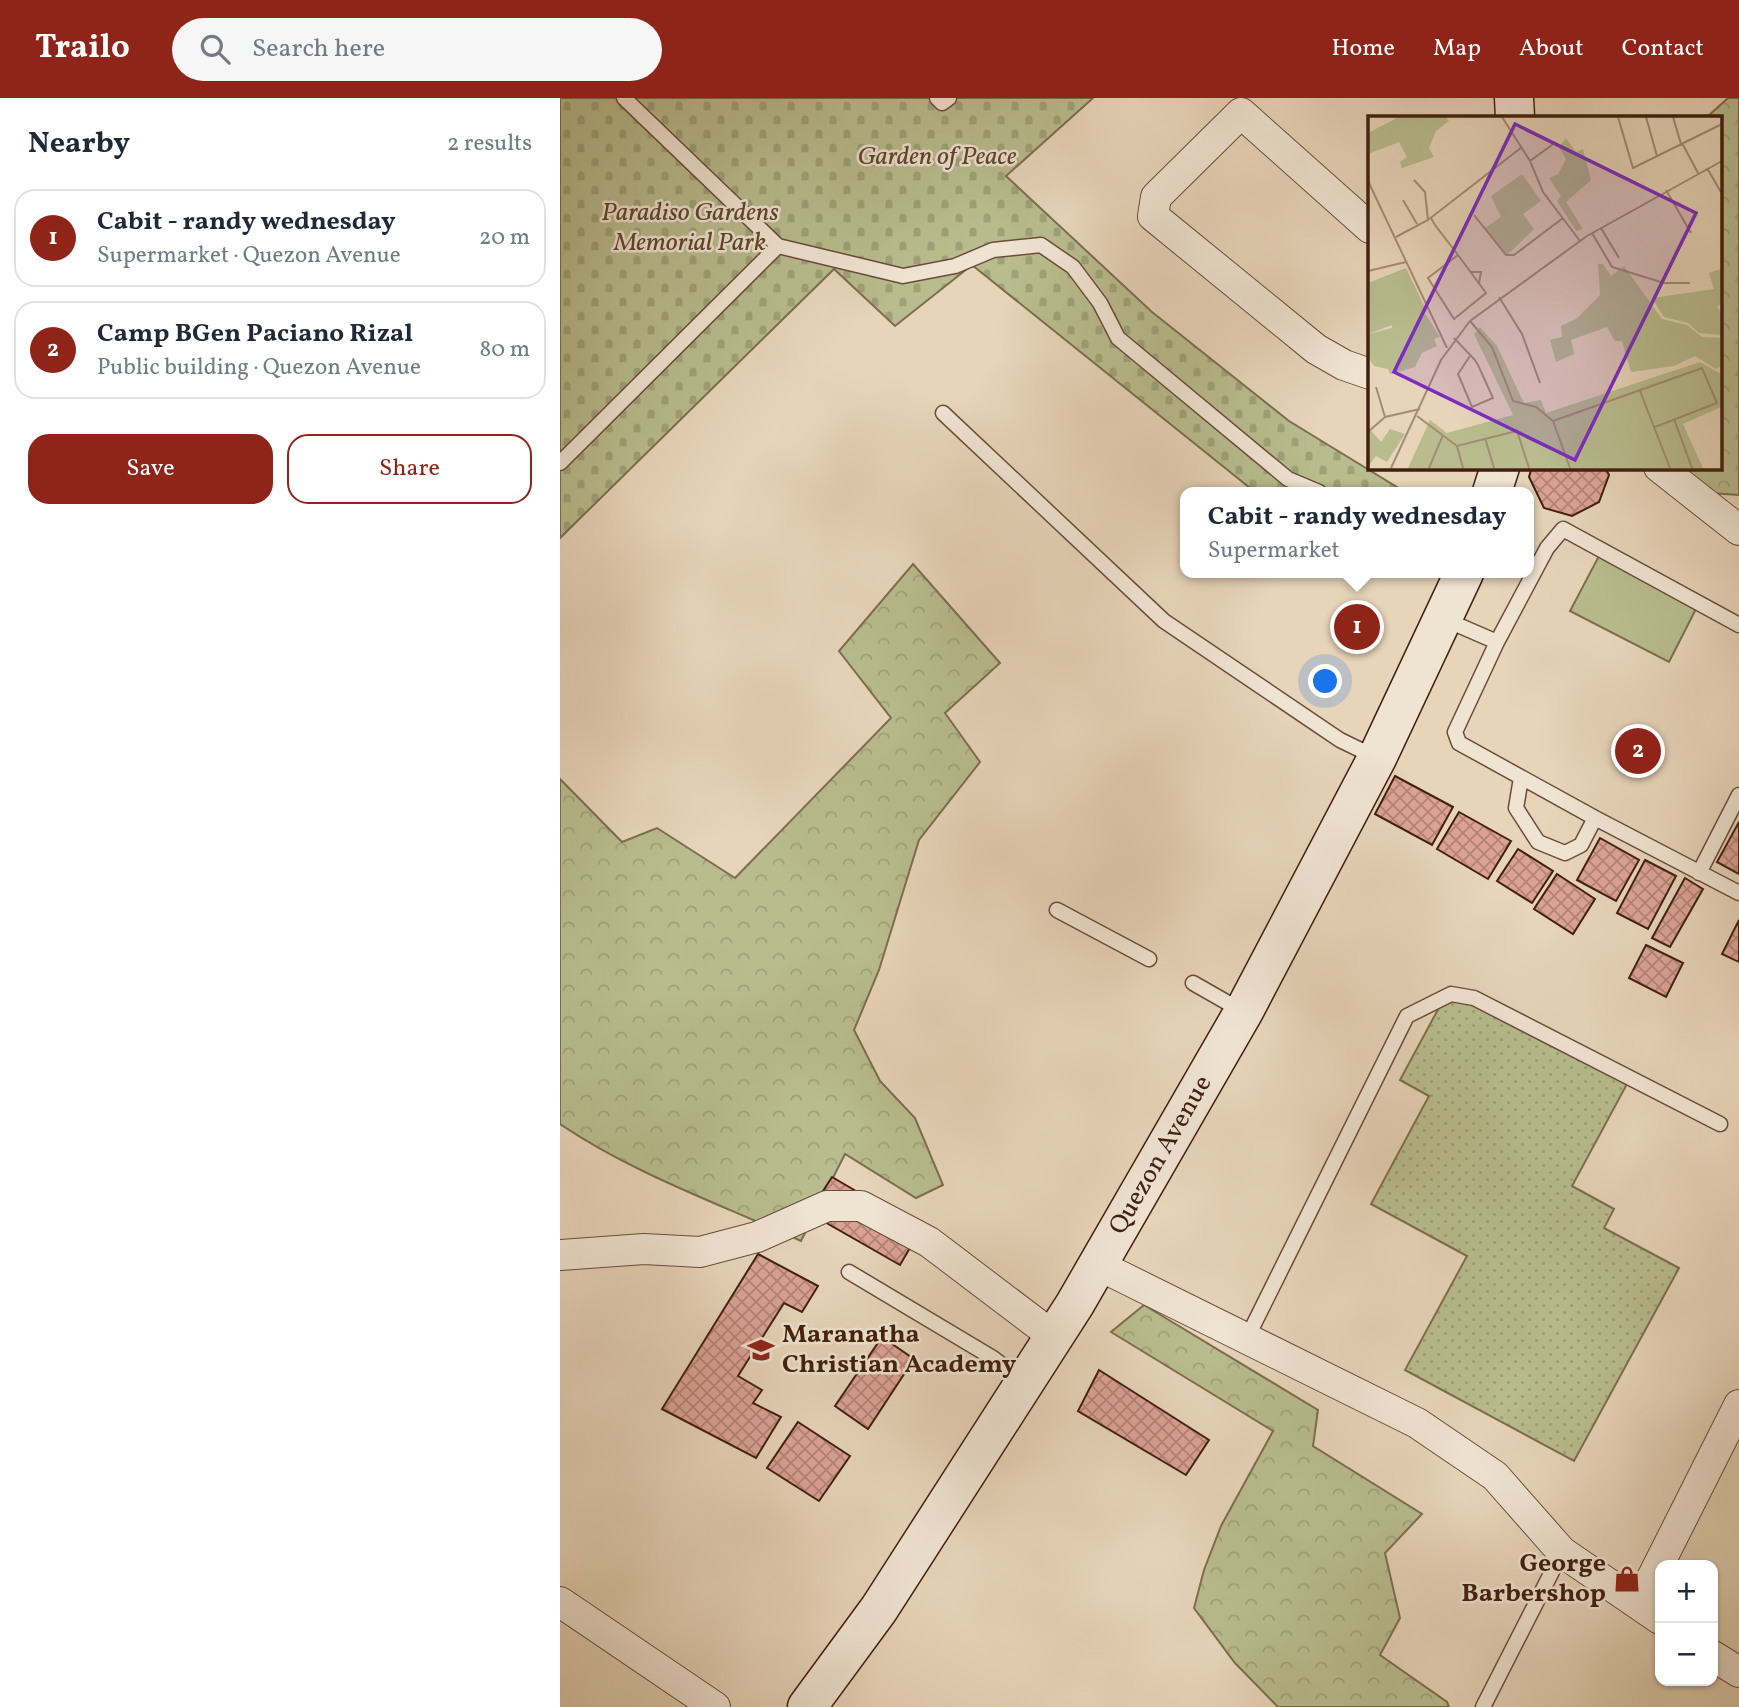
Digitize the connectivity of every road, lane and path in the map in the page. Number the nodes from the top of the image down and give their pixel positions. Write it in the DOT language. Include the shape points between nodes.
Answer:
graph roads {
  1 [pos="624,98"];
  2 [pos="937,98"];
  3 [pos="949,98"];
  4 [pos="1514,98"];
  5 [pos="1515,116"];
  6 [pos="1368,226"];
  7 [pos="778,246"];
  8 [pos="1368,373"];
  9 [pos="943,413"];
  10 [pos="560,464"];
  11 [pos="1499,469"];
  12 [pos="1662,469"];
  13 [pos="1307,487"];
  14 [pos="1494,487"];
  15 [pos="1739,530"];
  16 [pos="1534,572"];
  17 [pos="1462,578"];
  18 [pos="1531,578"];
  19 [pos="1444,619"];
  20 [pos="1739,625"];
  21 [pos="1497,642"];
  22 [pos="1377,758"];
  23 [pos="1521,778"];
  24 [pos="1739,795"];
  25 [pos="1595,818"];
  26 [pos="1699,873"];
  27 [pos="1739,892"];
  28 [pos="1058,911"];
  29 [pos="1149,959"];
  30 [pos="1194,983"];
  31 [pos="1244,1011"];
  32 [pos="1720,1124"];
  33 [pos="560,1255"];
  34 [pos="1096,1264"];
  35 [pos="849,1272"];
  36 [pos="1053,1336"];
  37 [pos="1246,1340"];
  38 [pos="1024,1382"];
  39 [pos="1739,1405"];
  40 [pos="1562,1552"];
  41 [pos="560,1602"];
  42 [pos="1650,1612"];
  43 [pos="1718,1659"];
  44 [pos="1739,1672"];
  45 [pos="715,1707"];
  46 [pos="807,1707"];
  47 [pos="1482,1707"];
  1 -- 7 [label="lane"];
  2 -- 3 [label="lane" via="942,103"];
  4 -- 5 [label="main road"];
  6 -- 8 [label="street" via="1241,113 1156,197 1153,216 1316,349"];
  7 -- 10 [label="lane"];
  7 -- 13 [label="lane" via="903,276 955,266 993,250 1041,245 1073,267 1100,303 1118,338 1288,479"];
  9 -- 22 [label="lane" via="1164,621 1340,740"];
  11 -- 14 [label="main road"];
  12 -- 15 [label="street"];
  16 -- 20 [label="lane" via="1563,529"];
  17 -- 19 [label="main road, Quezon Avenue"];
  18 -- 21 [label="lane"];
  19 -- 21 [label="lane"];
  19 -- 22 [label="main road, Quezon Avenue"];
  21 -- 23 [label="lane" via="1455,732 1459,743"];
  22 -- 31 [label="main road, Quezon Avenue"];
  23 -- 25 [label="lane"];
  23 -- 25 [label="lane" via="1516,808 1538,842 1565,853 1581,845"];
  24 -- 26 [label="lane"];
  25 -- 26 [label="lane"];
  26 -- 27 [label="lane"];
  28 -- 29 [label="lane"];
  30 -- 31 [label="lane"];
  31 -- 34 [label="main road, Quezon Avenue"];
  32 -- 37 [label="lane" via="1474,998 1451,994 1407,1016"];
  33 -- 36 [label="street" via="644,1249 700,1252 757,1237 827,1206 861,1206 929,1242"];
  34 -- 36 [label="main road, Quezon Avenue"];
  34 -- 37 [label="street"];
  35 -- 38 [label="lane" via="993,1358"];
  36 -- 38 [label="main road, Quezon Avenue"];
  37 -- 40 [label="street" via="1417,1423 1494,1476"];
  38 -- 46 [label="main road, Quezon Avenue" via="894,1586"];
  39 -- 42 [label="street"];
  40 -- 42 [label="street"];
  40 -- 47 [label="lane"];
  41 -- 45 [label="street"];
  43 -- 44 [label="street"];
}
